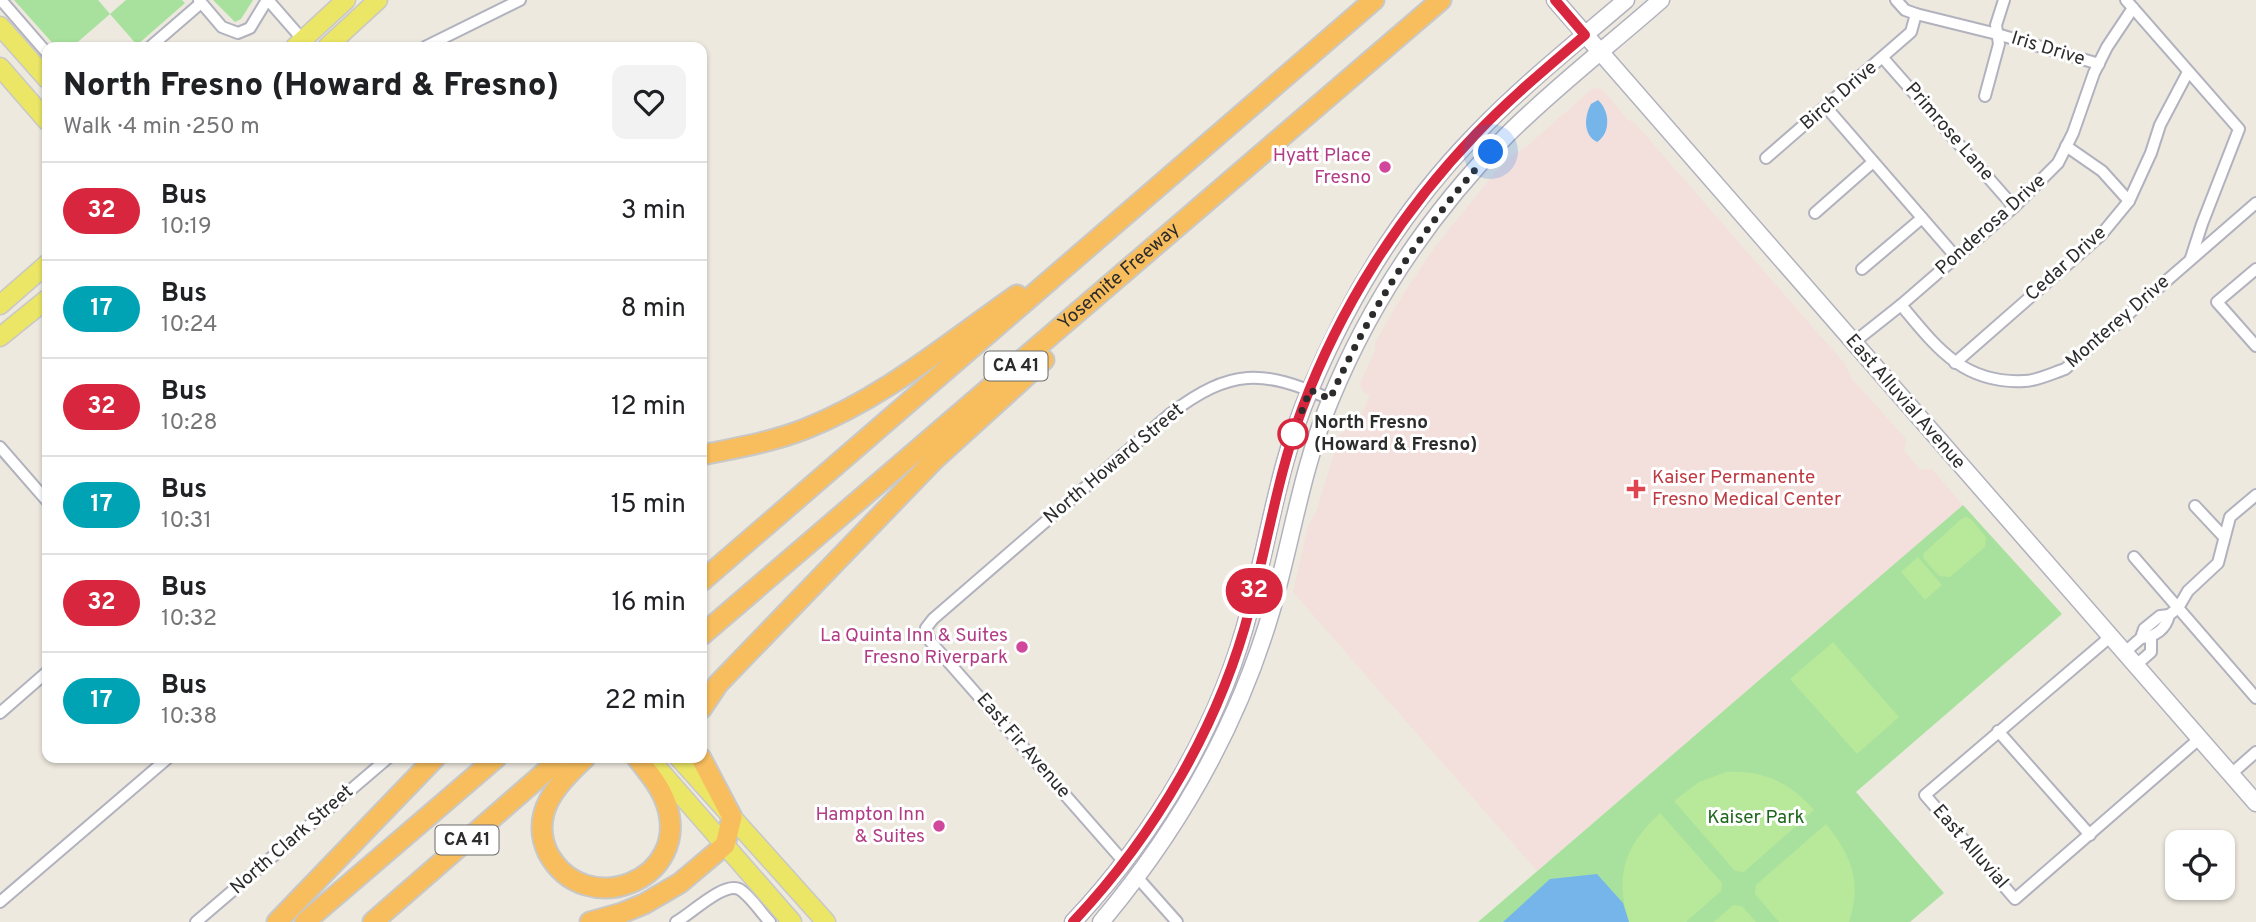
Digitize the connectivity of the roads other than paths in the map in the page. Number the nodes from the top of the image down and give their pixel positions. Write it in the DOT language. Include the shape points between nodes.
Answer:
graph roads {
  1 [pos="1,0"];
  2 [pos="267,0"];
  3 [pos="346,0"];
  4 [pos="359,0"];
  5 [pos="378,0"];
  6 [pos="520,0"];
  7 [pos="1374,0"];
  8 [pos="1441,0"];
  9 [pos="1555,0"];
  10 [pos="1626,0"];
  11 [pos="1661,0"];
  12 [pos="1896,0"];
  13 [pos="2004,0"];
  14 [pos="200,1"];
  15 [pos="2130,4"];
  16 [pos="1916,13"];
  17 [pos="0,26"];
  18 [pos="1997,34"];
  19 [pos="1585,35"];
  20 [pos="155,42"];
  21 [pos="303,42"];
  22 [pos="309,42"];
  23 [pos="311,42"];
  24 [pos="332,42"];
  25 [pos="435,42"];
  26 [pos="42,47"];
  27 [pos="1601,52"];
  28 [pos="1883,58"];
  29 [pos="2098,64"];
  30 [pos="0,67"];
  31 [pos="2188,72"];
  32 [pos="42,73"];
  33 [pos="1984,96"];
  34 [pos="1330,97"];
  35 [pos="1826,107"];
  36 [pos="42,115"];
  37 [pos="2066,146"];
  38 [pos="1766,158"];
  39 [pos="1873,162"];
  40 [pos="2129,201"];
  41 [pos="2256,203"];
  42 [pos="2014,207"];
  43 [pos="1815,214"];
  44 [pos="1922,218"];
  45 [pos="1101,237"];
  46 [pos="1956,257"];
  47 [pos="2191,259"];
  48 [pos="42,268"];
  49 [pos="1862,269"];
  50 [pos="2256,269"];
  51 [pos="42,303"];
  52 [pos="0,305"];
  53 [pos="1901,305"];
  54 [pos="0,337"];
  55 [pos="2254,339"];
  56 [pos="1853,343"];
  57 [pos="1955,363"];
  58 [pos="1310,390"];
  59 [pos="1330,399"];
  60 [pos="0,447"];
  61 [pos="707,454"];
  62 [pos="881,482"];
  63 [pos="42,495"];
  64 [pos="2256,495"];
  65 [pos="2195,506"];
  66 [pos="2224,537"];
  67 [pos="2134,556"];
  68 [pos="707,577"];
  69 [pos="2174,611"];
  70 [pos="926,628"];
  71 [pos="707,631"];
  72 [pos="2110,637"];
  73 [pos="2146,638"];
  74 [pos="707,645"];
  75 [pos="2124,653"];
  76 [pos="2135,666"];
  77 [pos="42,676"];
  78 [pos="2256,698"];
  79 [pos="707,700"];
  80 [pos="0,713"];
  81 [pos="1998,731"];
  82 [pos="2199,739"];
  83 [pos="2256,752"];
  84 [pos="162,763"];
  85 [pos="382,763"];
  86 [pos="430,763"];
  87 [pos="479,763"];
  88 [pos="490,763"];
  89 [pos="555,763"];
  90 [pos="581,763"];
  91 [pos="641,763"];
  92 [pos="653,763"];
  93 [pos="683,763"];
  94 [pos="704,763"];
  95 [pos="2231,775"];
  96 [pos="1170,793"];
  97 [pos="2256,803"];
  98 [pos="732,817"];
  99 [pos="2090,835"];
  100 [pos="725,845"];
  101 [pos="1124,862"];
  102 [pos="363,871"];
  103 [pos="1138,877"];
  104 [pos="0,902"];
  105 [pos="196,922"];
  106 [pos="277,922"];
  107 [pos="304,922"];
  108 [pos="373,922"];
  109 [pos="590,922"];
  110 [pos="676,922"];
  111 [pos="770,922"];
  112 [pos="792,922"];
  113 [pos="826,922"];
  114 [pos="1073,922"];
  115 [pos="1087,922"];
  116 [pos="1101,922"];
  117 [pos="1177,922"];
  1 -- 26 [label="street"];
  2 -- 14 [label="street" via="250,28 238,33 222,27"];
  2 -- 21 [label="street"];
  3 -- 22 [label="main road"];
  4 -- 23 [label="main road"];
  5 -- 24 [label="main road"];
  6 -- 25 [label="street"];
  7 -- 45 [label="highway, CA 41"];
  8 -- 34 [label="highway, Yosemite Freeway / CA 41"];
  9 -- 19 [label="main road, East Alluvial Avenue"];
  10 -- 19 [label="main road"];
  11 -- 27 [label="main road"];
  12 -- 16 [label="street, Iris Drive"];
  13 -- 18 [label="street, Iris Drive"];
  14 -- 20 [label="street"];
  15 -- 29 [label="street, Ponderosa Drive"];
  15 -- 31 [label="street"];
  16 -- 18 [label="street, Iris Drive"];
  16 -- 28 [label="street, Birch Drive" via="1911,32"];
  17 -- 32 [label="main road"];
  18 -- 29 [label="street, Iris Drive"];
  18 -- 33 [label="street, Iris Drive" via="1999,44"];
  19 -- 27 [label="main road, East Alluvial Avenue"];
  19 -- 58 [label="main road" via="1497,112 1431,184 1359,291"];
  27 -- 56 [label="main road, East Alluvial Avenue"];
  27 -- 59 [label="main road" via="1508,134 1433,220 1368,319"];
  28 -- 35 [label="street, Birch Drive"];
  28 -- 42 [label="street, Primrose Lane"];
  29 -- 37 [label="street, Ponderosa Drive"];
  30 -- 36 [label="main road"];
  31 -- 40 [label="street, Cedar Drive"];
  31 -- 47 [label="street" via="2239,129"];
  34 -- 62 [label="highway, Yosemite Freeway / CA 41"];
  34 -- 79 [label="highway" via="942,453"];
  35 -- 38 [label="street, Birch Drive"];
  35 -- 39 [label="street"];
  37 -- 40 [label="street" via="2102,171"];
  37 -- 42 [label="street, Ponderosa Drive" via="2058,163"];
  39 -- 43 [label="street"];
  39 -- 44 [label="street"];
  40 -- 57 [label="street, Cedar Drive" via="2101,235"];
  41 -- 47 [label="street, Monterey Drive"];
  42 -- 46 [label="street, Ponderosa Drive"];
  44 -- 46 [label="street"];
  44 -- 49 [label="street"];
  45 -- 61 [label="highway" via="864,401 794,433"];
  45 -- 68 [label="highway, CA 41"];
  46 -- 53 [label="street, Ponderosa Drive"];
  47 -- 57 [label="street, Monterey Drive" via="2065,369 2026,382 1990,379"];
  48 -- 52 [label="main road"];
  50 -- 55 [label="street" via="2217,302"];
  51 -- 54 [label="main road"];
  53 -- 56 [label="street, Ponderosa Drive"];
  53 -- 57 [label="street, Monterey Drive" via="1939,351"];
  56 -- 72 [label="main road, East Alluvial Avenue"];
  58 -- 59 [label="street, North Howard Street"];
  58 -- 70 [label="street, North Howard Street" via="1250,377 1227,381 1194,398"];
  58 -- 96 [label="main road" via="1284,463 1242,637 1196,747"];
  59 -- 103 [label="main road" via="1304,471 1269,617 1229,727 1190,800"];
  60 -- 63 [label="street"];
  62 -- 71 [label="highway, Yosemite Freeway / CA 41"];
  62 -- 74 [label="highway"];
  64 -- 66 [label="street" via="2231,517"];
  65 -- 66 [label="street"];
  66 -- 69 [label="street" via="2218,563"];
  67 -- 69 [label="street"];
  69 -- 73 [label="street" via="2144,629"];
  69 -- 78 [label="street"];
  70 -- 101 [label="street, East Fir Avenue" via="930,641"];
  72 -- 75 [label="main road, East Alluvial Avenue"];
  72 -- 81 [label="street, East Alluvial"];
  73 -- 75 [label="street"];
  73 -- 76 [label="street" via="2151,652"];
  75 -- 76 [label="main road, East Alluvial Avenue"];
  76 -- 82 [label="main road, East Alluvial Avenue"];
  77 -- 80 [label="street"];
  81 -- 99 [label="street"];
  81 -- 99 [label="street, East Alluvial" via="1925,794 2015,899"];
  82 -- 95 [label="main road, East Alluvial Avenue"];
  82 -- 99 [label="street, East Alluvial"];
  83 -- 95 [label="street"];
  84 -- 104 [label="street"];
  85 -- 105 [label="street, North Clark Street"];
  86 -- 106 [label="highway"];
  87 -- 102 [label="highway"];
  88 -- 102 [label="highway, CA 41"];
  89 -- 108 [label="highway, CA 41"];
  90 -- 91 [label="highway" via="548,800 543,839 553,862 568,878 606,891 645,878 666,847 666,802"];
  92 -- 100 [label="main road"];
  93 -- 98 [label="main road"];
  94 -- 98 [label="highway"];
  95 -- 97 [label="main road, East Alluvial Avenue"];
  96 -- 101 [label="main road"];
  96 -- 103 [label="main road" via="1172,807 1137,861"];
  98 -- 100 [label="highway"];
  98 -- 113 [label="main road"];
  100 -- 109 [label="highway" via="661,895 622,914"];
  100 -- 112 [label="main road"];
  101 -- 114 [label="main road"];
  101 -- 115 [label="main road" via="1124,877"];
  102 -- 107 [label="highway, CA 41"];
  103 -- 116 [label="main road"];
  103 -- 117 [label="street"];
  110 -- 111 [label="street" via="726,888 742,891"];
}
